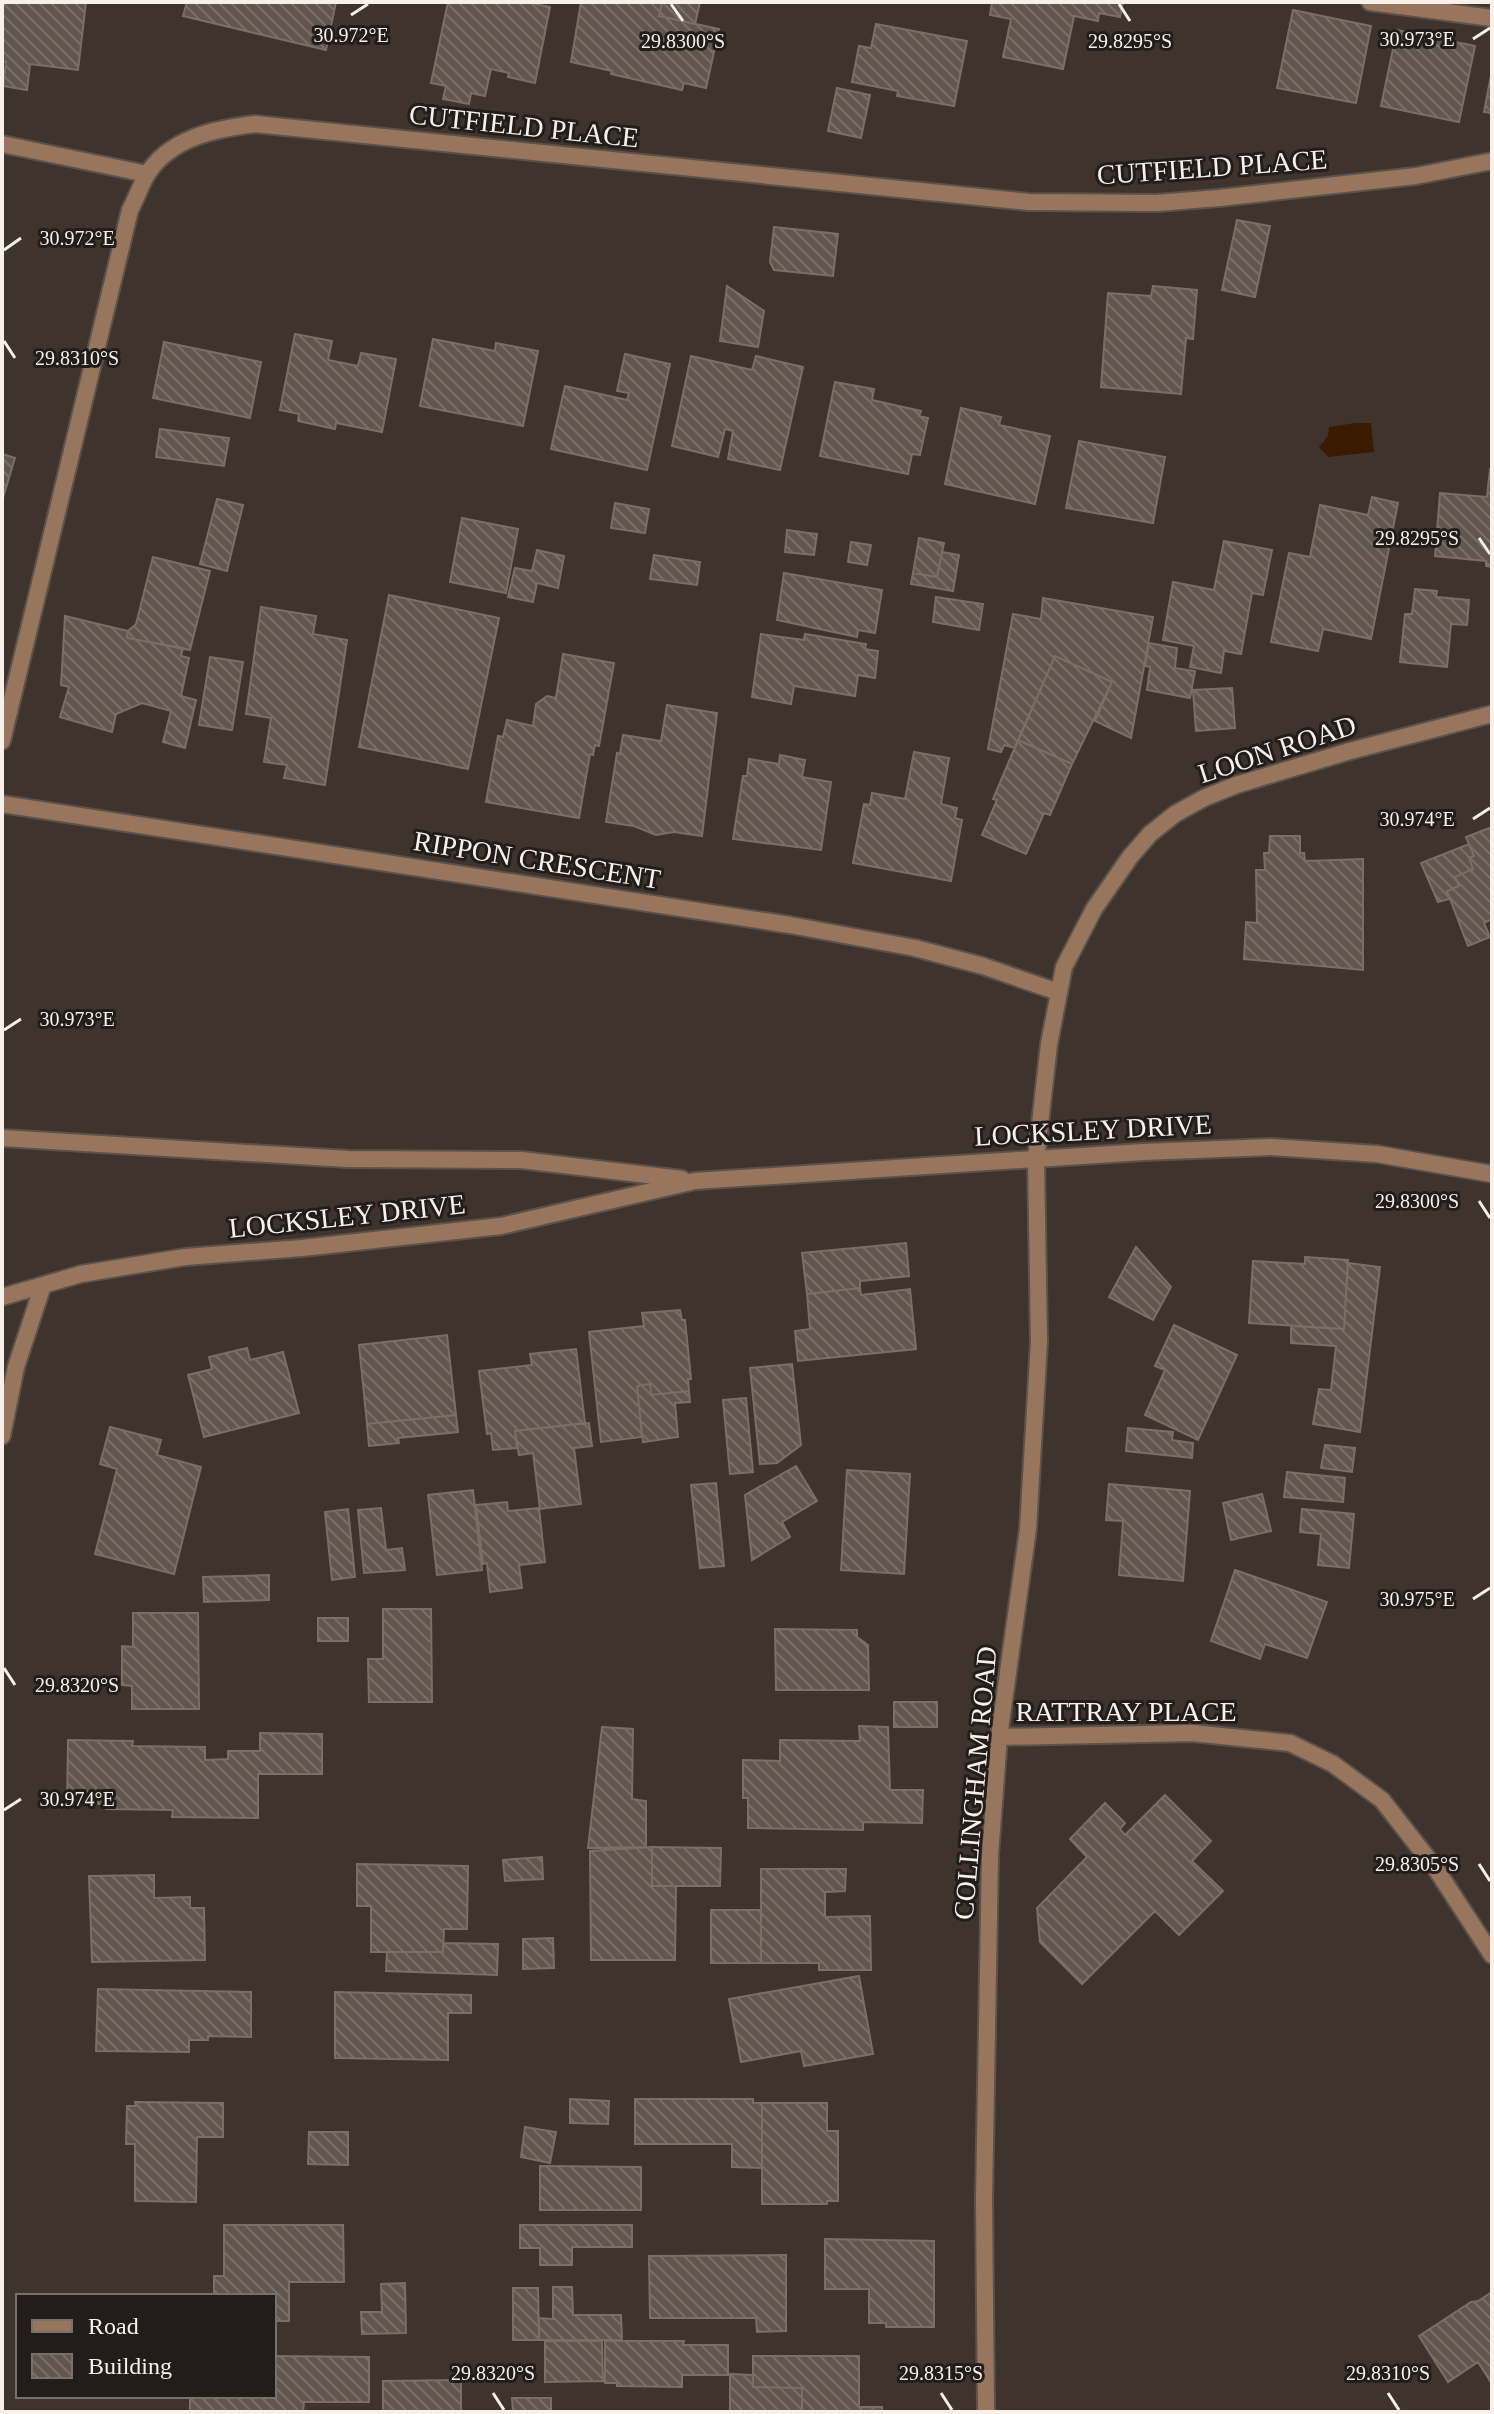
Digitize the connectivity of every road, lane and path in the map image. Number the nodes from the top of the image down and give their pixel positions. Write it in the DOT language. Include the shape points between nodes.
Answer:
graph roads {
  1 [pos="1370,2"];
  2 [pos="1492,18"];
  3 [pos="2,144"];
  4 [pos="1492,161"];
  5 [pos="147,174"];
  6 [pos="1492,714"];
  7 [pos="2,741"];
  8 [pos="2,804"];
  9 [pos="1058,992"];
  10 [pos="2,1138"];
  11 [pos="1036,1159"];
  12 [pos="1492,1174"];
  13 [pos="695,1181"];
  14 [pos="43,1285"];
  15 [pos="2,1297"];
  16 [pos="2,1436"];
  17 [pos="999,1737"];
  18 [pos="1492,1955"];
  19 [pos="986,2412"];
  1 -- 2 [label="street"];
  3 -- 5 [label="street"];
  4 -- 5 [label="street, CUTFIELD PLACE" via="1416,176 1219,198 1029,202 255,124 217,129 174,146"];
  5 -- 7 [label="street, CUTFIELD PLACE" via="130,210 110,285"];
  6 -- 9 [label="street, LOON ROAD" via="1236,785 1175,814 1130,857 1094,909 1064,967"];
  8 -- 9 [label="street, RIPPON CRESCENT" via="790,925 915,948"];
  9 -- 11 [label="street, LOON ROAD"];
  10 -- 13 [label="street, LOCKSLEY DRIVE" via="348,1159 521,1160"];
  11 -- 12 [label="street, LOCKSLEY DRIVE" via="1271,1147 1377,1154"];
  11 -- 13 [label="street, LOCKSLEY DRIVE"];
  11 -- 17 [label="street, COLLINGHAM ROAD" via="1039,1342 1030,1498"];
  13 -- 14 [label="street, LOCKSLEY DRIVE" via="501,1226 185,1257"];
  14 -- 15 [label="street, LOCKSLEY DRIVE"];
  14 -- 16 [label="street" via="16,1367"];
  17 -- 18 [label="street, RATTRAY PLACE" via="1192,1733 1290,1743 1333,1764 1382,1800 1436,1869"];
  17 -- 19 [label="street, COLLINGHAM ROAD" via="989,1901"];
}
